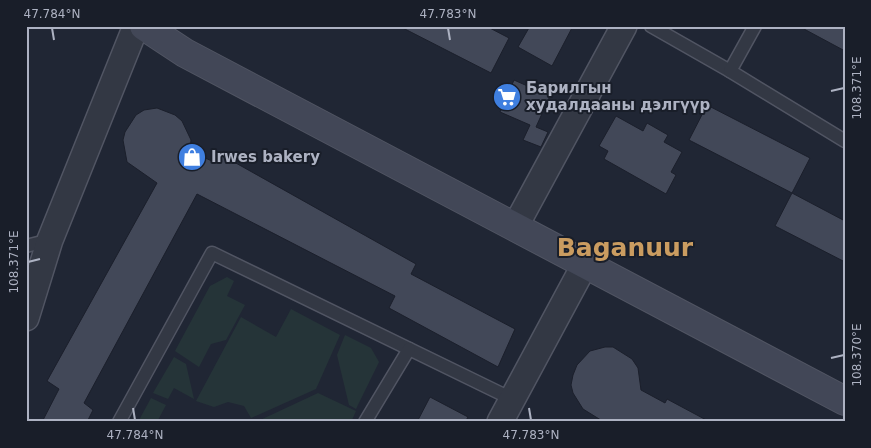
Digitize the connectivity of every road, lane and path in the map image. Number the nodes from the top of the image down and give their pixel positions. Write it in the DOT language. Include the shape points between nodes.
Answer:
graph roads {
  1 [pos="136,26"];
  2 [pos="144,26"];
  3 [pos="624,26"];
  4 [pos="651,26"];
  5 [pos="755,26"];
  6 [pos="730,71"];
  7 [pos="845,141"];
  8 [pos="515,227"];
  9 [pos="38,243"];
  10 [pos="586,264"];
  11 [pos="26,318"];
  12 [pos="409,349"];
  13 [pos="512,399"];
  14 [pos="845,401"];
  15 [pos="120,422"];
  16 [pos="365,422"];
  17 [pos="500,422"];
  1 -- 9 [label="street"];
  2 -- 8 [label="main road" via="186,53"];
  3 -- 8 [label="street"];
  4 -- 6 [label="lane"];
  5 -- 6 [label="lane"];
  6 -- 7 [label="lane"];
  8 -- 10 [label="main road"];
  9 -- 11 [label="street"];
  10 -- 13 [label="street"];
  10 -- 14 [label="main road"];
  12 -- 13 [label="lane"];
  12 -- 15 [label="lane" via="212,253"];
  12 -- 16 [label="lane"];
  13 -- 17 [label="street"];
}
